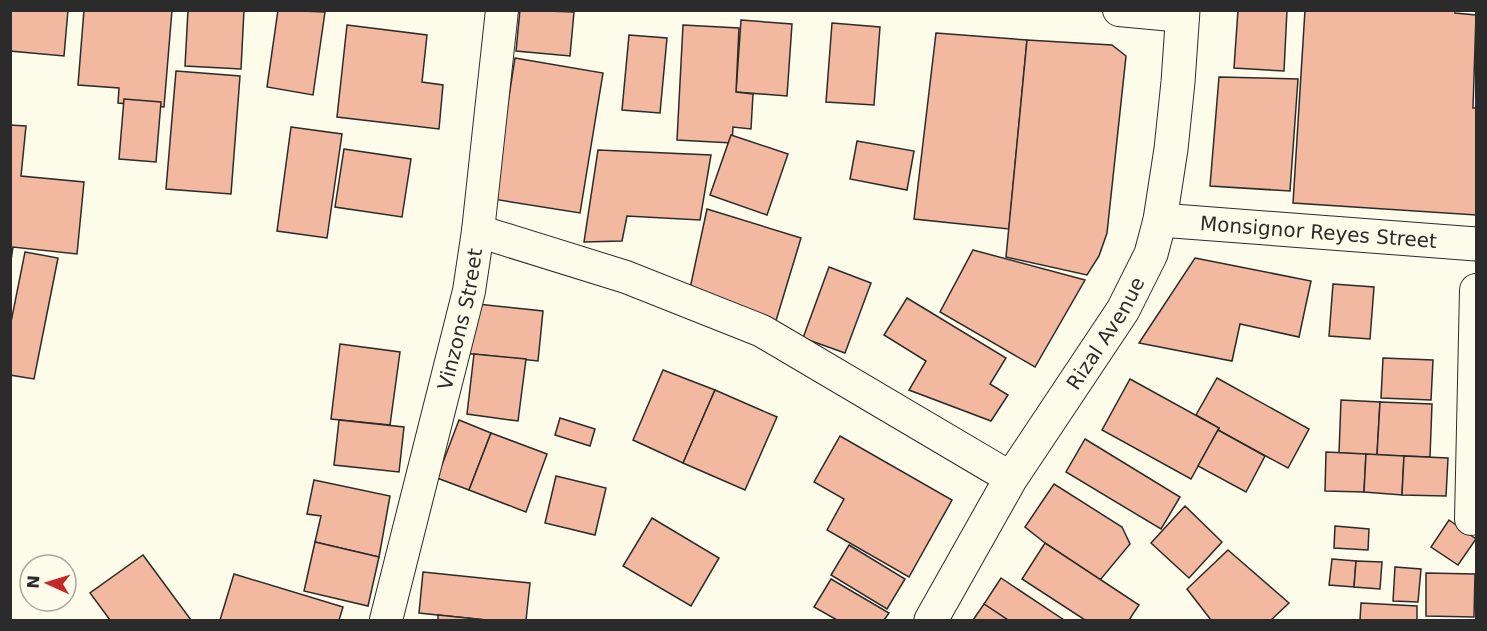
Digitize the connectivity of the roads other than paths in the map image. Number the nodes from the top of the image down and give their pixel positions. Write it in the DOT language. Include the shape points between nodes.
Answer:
graph roads {
  1 [pos="502,10"];
  2 [pos="1119,10"];
  3 [pos="1183,13"];
  4 [pos="1160,220"];
  5 [pos="478,231"];
  6 [pos="1476,244"];
  7 [pos="1476,290"];
  8 [pos="1011,478"];
  9 [pos="1471,519"];
  10 [pos="386,621"];
  11 [pos="931,621"];
  1 -- 5 [label="street, Vinzons Street"];
  2 -- 3 [label="street"];
  3 -- 4 [label="main road, Rizal Avenue" via="1179,82"];
  4 -- 6 [label="main road, Monsignor Reyes Street"];
  4 -- 8 [label="main road, Rizal Avenue" via="1151,254 1122,310"];
  5 -- 8 [label="street" via="626,278 762,332"];
  5 -- 10 [label="street, Vinzons Street" via="469,291"];
  7 -- 9 [label="street"];
  8 -- 11 [label="main road, Rizal Avenue"];
}
